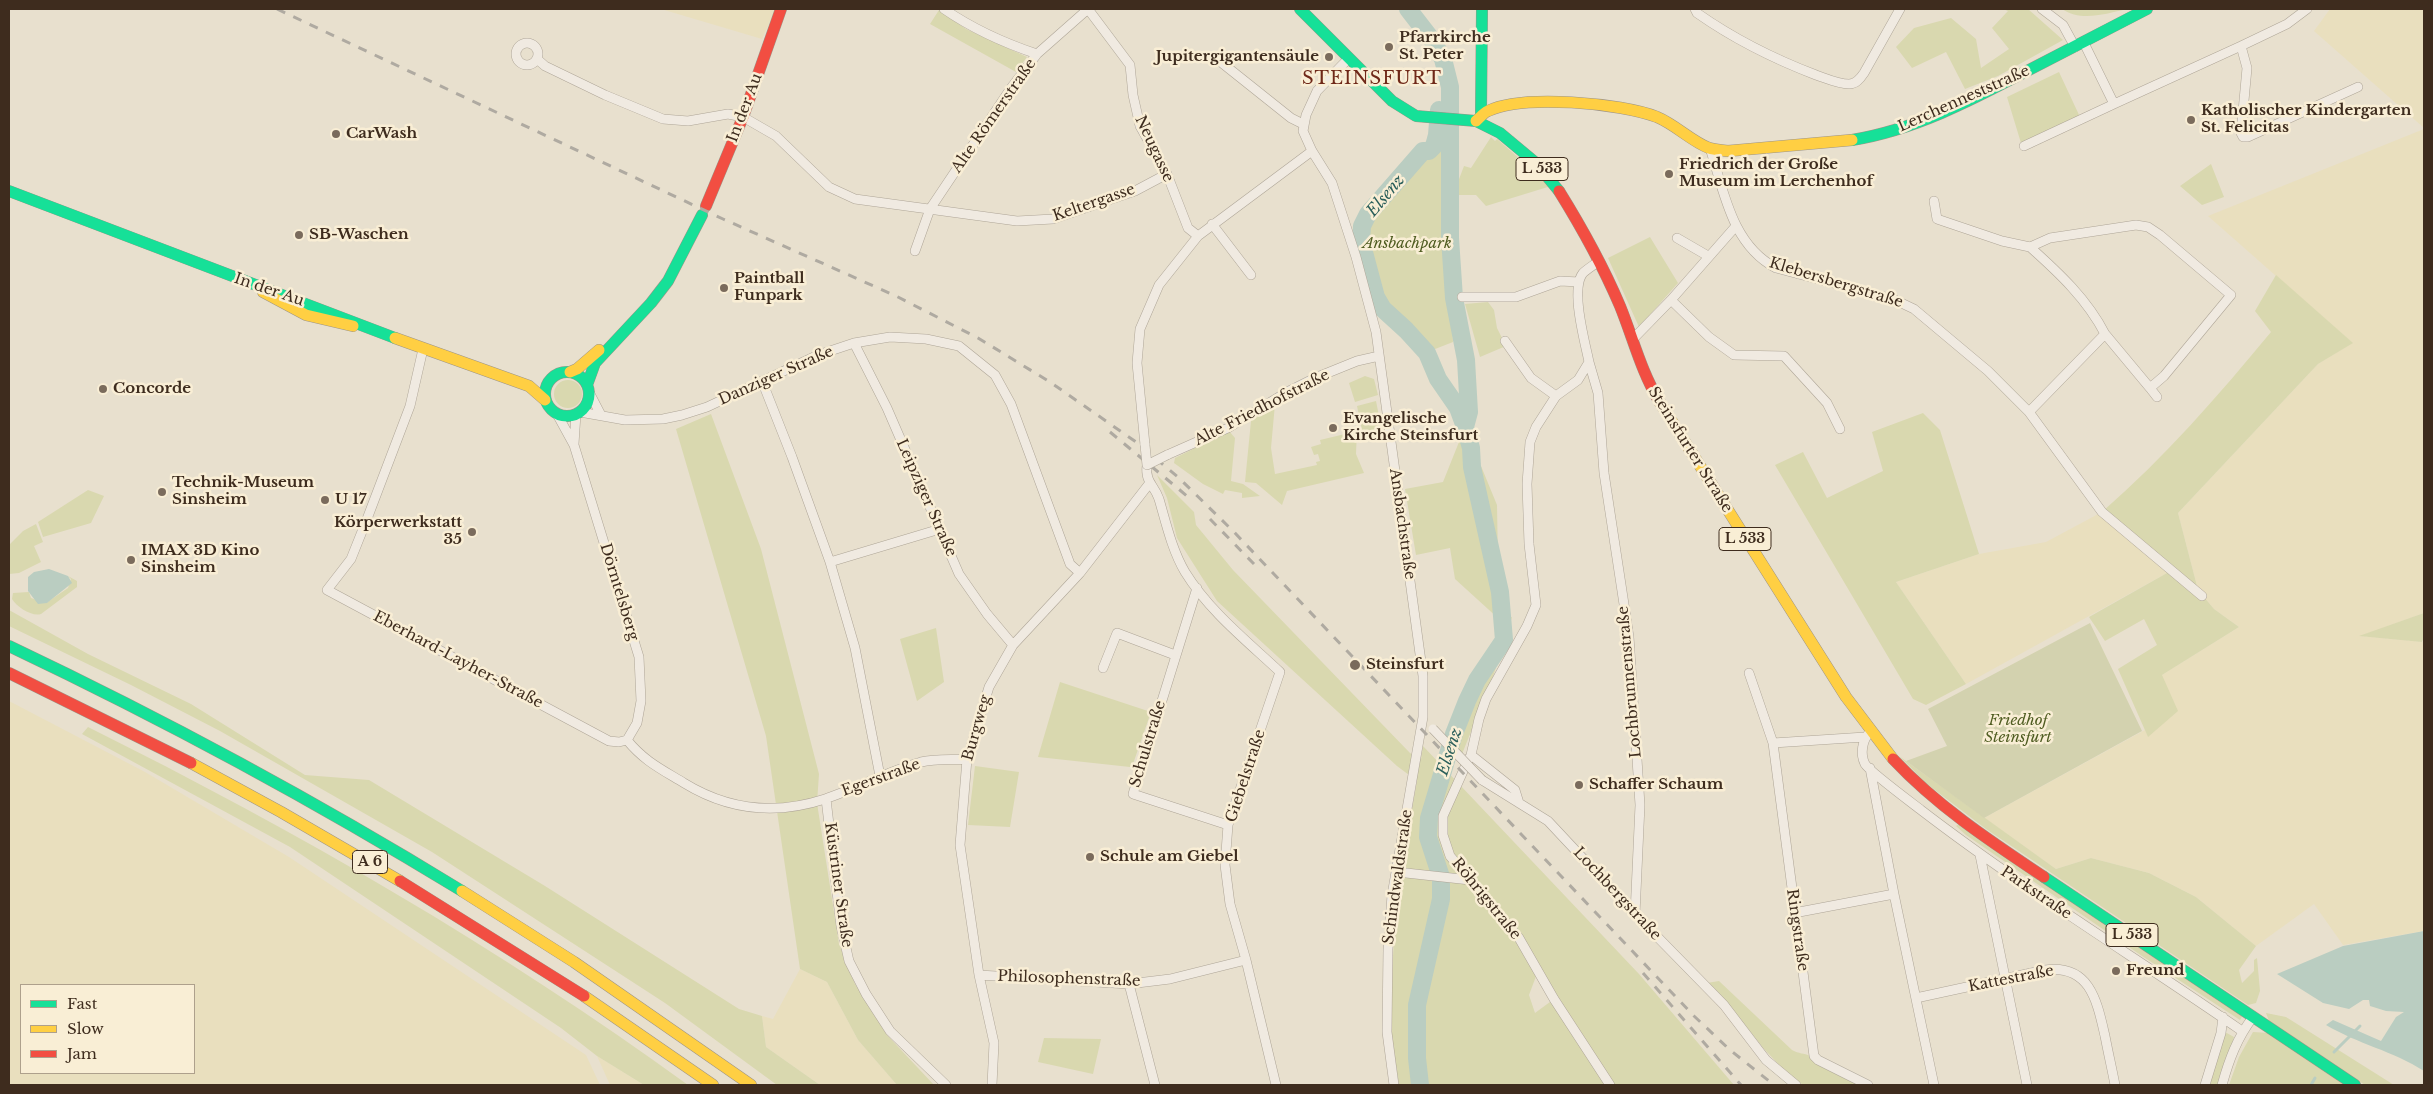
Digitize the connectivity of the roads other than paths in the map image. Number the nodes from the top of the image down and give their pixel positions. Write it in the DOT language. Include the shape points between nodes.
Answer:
graph roads {
  1 [pos="781,9"];
  2 [pos="944,9"];
  3 [pos="1088,9"];
  4 [pos="1300,9"];
  5 [pos="1482,9"];
  6 [pos="1695,9"];
  7 [pos="1900,9"];
  8 [pos="2042,9"];
  9 [pos="2146,9"];
  10 [pos="2307,9"];
  11 [pos="2080,45"];
  12 [pos="2241,46"];
  13 [pos="1037,54"];
  14 [pos="1349,58"];
  15 [pos="537,59"];
  16 [pos="1217,59"];
  17 [pos="2358,87"];
  18 [pos="2114,104"];
  19 [pos="743,117"];
  20 [pos="1478,117"];
  21 [pos="1303,124"];
  22 [pos="2024,146"];
  23 [pos="1710,148"];
  24 [pos="1312,151"];
  25 [pos="1167,174"];
  26 [pos="9,191"];
  27 [pos="1934,201"];
  28 [pos="930,209"];
  29 [pos="1212,224"];
  30 [pos="1736,226"];
  31 [pos="1198,236"];
  32 [pos="1677,238"];
  33 [pos="2030,247"];
  34 [pos="915,251"];
  35 [pos="1708,256"];
  36 [pos="1599,261"];
  37 [pos="1251,275"];
  38 [pos="1578,282"];
  39 [pos="1462,297"];
  40 [pos="1671,300"];
  41 [pos="2105,334"];
  42 [pos="620,336"];
  43 [pos="1632,340"];
  44 [pos="1505,341"];
  45 [pos="854,343"];
  46 [pos="423,349"];
  47 [pos="1379,356"];
  48 [pos="1589,362"];
  49 [pos="570,372"];
  50 [pos="762,381"];
  51 [pos="547,383"];
  52 [pos="529,386"];
  53 [pos="2150,388"];
  54 [pos="588,389"];
  55 [pos="1556,396"];
  56 [pos="2157,397"];
  57 [pos="545,400"];
  58 [pos="2029,412"];
  59 [pos="578,413"];
  60 [pos="557,414"];
  61 [pos="601,415"];
  62 [pos="1840,429"];
  63 [pos="574,445"];
  64 [pos="1147,464"];
  65 [pos="1148,480"];
  66 [pos="940,529"];
  67 [pos="830,562"];
  68 [pos="1080,573"];
  69 [pos="1197,588"];
  70 [pos="2202,596"];
  71 [pos="1013,645"];
  72 [pos="9,646"];
  73 [pos="1175,655"];
  74 [pos="1103,668"];
  75 [pos="9,673"];
  76 [pos="1749,673"];
  77 [pos="1423,717"];
  78 [pos="1421,730"];
  79 [pos="1867,735"];
  80 [pos="627,740"];
  81 [pos="1773,743"];
  82 [pos="1471,755"];
  83 [pos="967,759"];
  84 [pos="1870,768"];
  85 [pos="880,776"];
  86 [pos="826,799"];
  87 [pos="1519,804"];
  88 [pos="1228,825"];
  89 [pos="1980,855"];
  90 [pos="1396,872"];
  91 [pos="1470,880"];
  92 [pos="1894,894"];
  93 [pos="1794,912"];
  94 [pos="1635,914"];
  95 [pos="1246,960"];
  96 [pos="979,975"];
  97 [pos="2004,979"];
  98 [pos="1128,984"];
  99 [pos="1916,998"];
  100 [pos="2223,1017"];
  101 [pos="2253,1017"];
  102 [pos="2242,1031"];
  103 [pos="712,1085"];
  104 [pos="751,1085"];
  105 [pos="946,1085"];
  106 [pos="992,1085"];
  107 [pos="1155,1085"];
  108 [pos="1276,1085"];
  109 [pos="1394,1085"];
  110 [pos="1610,1085"];
  111 [pos="1796,1085"];
  112 [pos="1868,1085"];
  113 [pos="1934,1085"];
  114 [pos="2027,1085"];
  115 [pos="2116,1085"];
  116 [pos="2205,1085"];
  117 [pos="2222,1085"];
  118 [pos="2355,1085"];
  1 -- 19 [label="main road, In der Au"];
  2 -- 13 [label="street" via="968,25"];
  3 -- 13 [label="street, Alte Römerstraße"];
  3 -- 25 [label="street, Neugasse" via="1130,65 1132,95 1140,126"];
  4 -- 14 [label="main road, L 533"];
  5 -- 20 [label="main road"];
  6 -- 7 [label="street" via="1728,34 1793,66 1849,84 1857,82 1864,73"];
  8 -- 11 [label="street"];
  9 -- 11 [label="main road, Lerchenneststraße"];
  10 -- 12 [label="street" via="2287,24"];
  11 -- 18 [label="street"];
  11 -- 23 [label="main road, Lerchenneststraße" via="1956,107 1881,135 1728,151"];
  12 -- 17 [label="street" via="2247,68 2243,137"];
  12 -- 18 [label="street"];
  13 -- 28 [label="street, Alte Römerstraße"];
  14 -- 20 [label="main road, L 533" via="1392,101 1416,116 1457,120"];
  14 -- 21 [label="street" via="1317,90"];
  15 -- 19 [label="street" via="605,95 663,119 688,121 728,114"];
  16 -- 21 [label="street"];
  18 -- 22 [label="street"];
  19 -- 28 [label="street" via="776,136 829,187 855,199"];
  19 -- 42 [label="main road, In der Au" via="704,211 668,281"];
  20 -- 23 [label="main road, Lerchenneststraße" via="1495,108 1549,102 1611,106 1649,114"];
  20 -- 36 [label="main road, Steinsfurter Straße / L 533" via="1511,140 1548,175 1571,208"];
  21 -- 24 [label="street, Ansbachstraße" via="1304,138"];
  23 -- 30 [label="street, Klebersbergstraße"];
  24 -- 29 [label="street"];
  24 -- 47 [label="street, Ansbachstraße" via="1337,196 1368,298"];
  25 -- 28 [label="street, Keltergasse" via="1135,191 1053,219 1018,221"];
  25 -- 31 [label="street, Neugasse" via="1188,228"];
  26 -- 46 [label="main road, In der Au"];
  27 -- 33 [label="street" via="1937,219"];
  28 -- 34 [label="street, Alte Römerstraße"];
  29 -- 31 [label="street"];
  29 -- 37 [label="street"];
  30 -- 35 [label="street"];
  30 -- 58 [label="street, Klebersbergstraße" via="1746,245 1776,268 1893,299 1914,308 1988,371"];
  31 -- 64 [label="street, bridge" via="1159,284 1140,329 1136,363"];
  32 -- 35 [label="street"];
  33 -- 41 [label="street" via="2085,302"];
  33 -- 53 [label="street" via="2050,238 2136,225 2148,227 2231,295 2164,376"];
  35 -- 40 [label="street"];
  36 -- 38 [label="street" via="1583,273"];
  36 -- 43 [label="main road, Steinsfurter Straße / L 533"];
  38 -- 39 [label="street" via="1560,281 1516,298"];
  38 -- 48 [label="street" via="1577,295"];
  40 -- 43 [label="street"];
  40 -- 62 [label="street" via="1709,337 1734,354 1784,356 1827,403"];
  41 -- 53 [label="street"];
  41 -- 58 [label="street"];
  42 -- 49 [label="main road, In der Au"];
  42 -- 54 [label="main road, In der Au" via="595,363"];
  43 -- 79 [label="main road, Steinsfurter Straße / L 533" via="1643,371 1670,421"];
  44 -- 55 [label="street" via="1531,378"];
  45 -- 50 [label="street, Danziger Straße" via="818,355"];
  45 -- 66 [label="street, Leipziger Straße" via="887,408"];
  45 -- 68 [label="street, Danziger Straße" via="890,337 926,338 959,346 995,375 1011,404 1070,564"];
  46 -- 52 [label="main road, In der Au"];
  46 -- 80 [label="street, Eberhard-Layher-Straße" via="410,406 367,519 351,559 327,590 609,741"];
  47 -- 64 [label="street, Alte Friedhofstraße, bridge" via="1315,378 1228,428"];
  47 -- 77 [label="street, Ansbachstraße" via="1423,676"];
  48 -- 55 [label="street, Röhrigstraße" via="1578,380"];
  48 -- 94 [label="street, Lochbrunnenstraße" via="1598,393 1604,473 1629,637 1640,804"];
  49 -- 51 [label="main road" via="557,374"];
  49 -- 54 [label="main road" via="577,374"];
  50 -- 61 [label="street, Danziger Straße" via="682,416 625,420"];
  50 -- 67 [label="street"];
  51 -- 52 [label="main road, In der Au"];
  51 -- 57 [label="main road"];
  52 -- 57 [label="main road, In der Au"];
  53 -- 56 [label="street"];
  54 -- 59 [label="main road" via="585,406"];
  54 -- 61 [label="street"];
  55 -- 82 [label="street, Röhrigstraße" via="1536,426 1530,442 1528,544 1536,605 1528,626 1486,699 1478,719"];
  57 -- 60 [label="main road"];
  58 -- 70 [label="street, Klebersbergstraße" via="2102,512"];
  59 -- 60 [label="main road" via="569,416"];
  59 -- 61 [label="street, Danziger Straße"];
  59 -- 63 [label="street, Dörntelsberg"];
  60 -- 63 [label="street, Dörntelsberg"];
  63 -- 80 [label="street, Dörntelsberg" via="639,657 641,701 637,723"];
  64 -- 65 [label="street"];
  65 -- 68 [label="street, Burgweg"];
  65 -- 69 [label="street" via="1157,492 1172,543"];
  66 -- 67 [label="street"];
  66 -- 71 [label="street, Leipziger Straße" via="960,574"];
  67 -- 85 [label="street" via="855,648"];
  68 -- 71 [label="street, Burgweg"];
  69 -- 73 [label="street, Schulstraße"];
  69 -- 88 [label="street, Giebelstraße" via="1210,606 1280,672"];
  71 -- 83 [label="street, Burgweg" via="989,687"];
  72 -- 104 [label="main road, A 6" via="224,754 385,844 588,971"];
  73 -- 74 [label="street" via="1118,633"];
  73 -- 88 [label="street, Schulstraße" via="1133,794"];
  75 -- 103 [label="main road, A 6" via="90,710 374,864 576,990"];
  76 -- 81 [label="street, Ringstraße"];
  77 -- 78 [label="street, Ansbachstraße"];
  77 -- 87 [label="street, Lochbergstraße, bridge" via="1482,780"];
  78 -- 90 [label="street, Schindwaldstraße"];
  79 -- 81 [label="street"];
  79 -- 84 [label="street" via="1862,748 1866,765"];
  79 -- 101 [label="main road, Steinsfurter Straße / L 533" via="1924,792 1981,835"];
  80 -- 86 [label="street" via="640,756 704,795 736,805 771,810"];
  81 -- 93 [label="street, Ringstraße"];
  82 -- 87 [label="street" via="1515,790"];
  82 -- 91 [label="street, Röhrigstraße" via="1443,816 1443,835 1450,856"];
  83 -- 85 [label="street, Egerstraße" via="923,762"];
  83 -- 96 [label="street, Burgweg" via="960,845"];
  84 -- 89 [label="street, Parkstraße"];
  84 -- 92 [label="street"];
  85 -- 86 [label="street, Egerstraße"];
  86 -- 105 [label="street, Küstriner Straße" via="841,926 849,961 890,1031"];
  87 -- 94 [label="street, Lochbergstraße" via="1548,821"];
  88 -- 95 [label="street, Giebelstraße" via="1226,875 1230,904"];
  89 -- 97 [label="street"];
  89 -- 100 [label="street, Parkstraße"];
  90 -- 91 [label="street"];
  90 -- 109 [label="street, Schindwaldstraße" via="1388,959 1387,1032"];
  91 -- 110 [label="street, Röhrigstraße" via="1519,938"];
  92 -- 93 [label="street"];
  92 -- 99 [label="street"];
  93 -- 112 [label="street, Ringstraße" via="1814,1056"];
  94 -- 111 [label="street, Lochbergstraße" via="1724,1005 1766,1060"];
  95 -- 98 [label="street, Philosophenstraße" via="1170,979"];
  95 -- 108 [label="street, Giebelstraße"];
  96 -- 98 [label="street, Philosophenstraße"];
  96 -- 106 [label="street, Burgweg" via="994,1043"];
  97 -- 99 [label="street, Kattestraße"];
  97 -- 114 [label="street"];
  97 -- 115 [label="street, Kattestraße" via="2056,969 2083,980 2098,1005"];
  98 -- 107 [label="street"];
  99 -- 113 [label="street"];
  100 -- 102 [label="street, Parkstraße"];
  100 -- 116 [label="street"];
  101 -- 102 [label="street"];
  101 -- 118 [label="main road, L 533"];
  102 -- 117 [label="street"];
}
